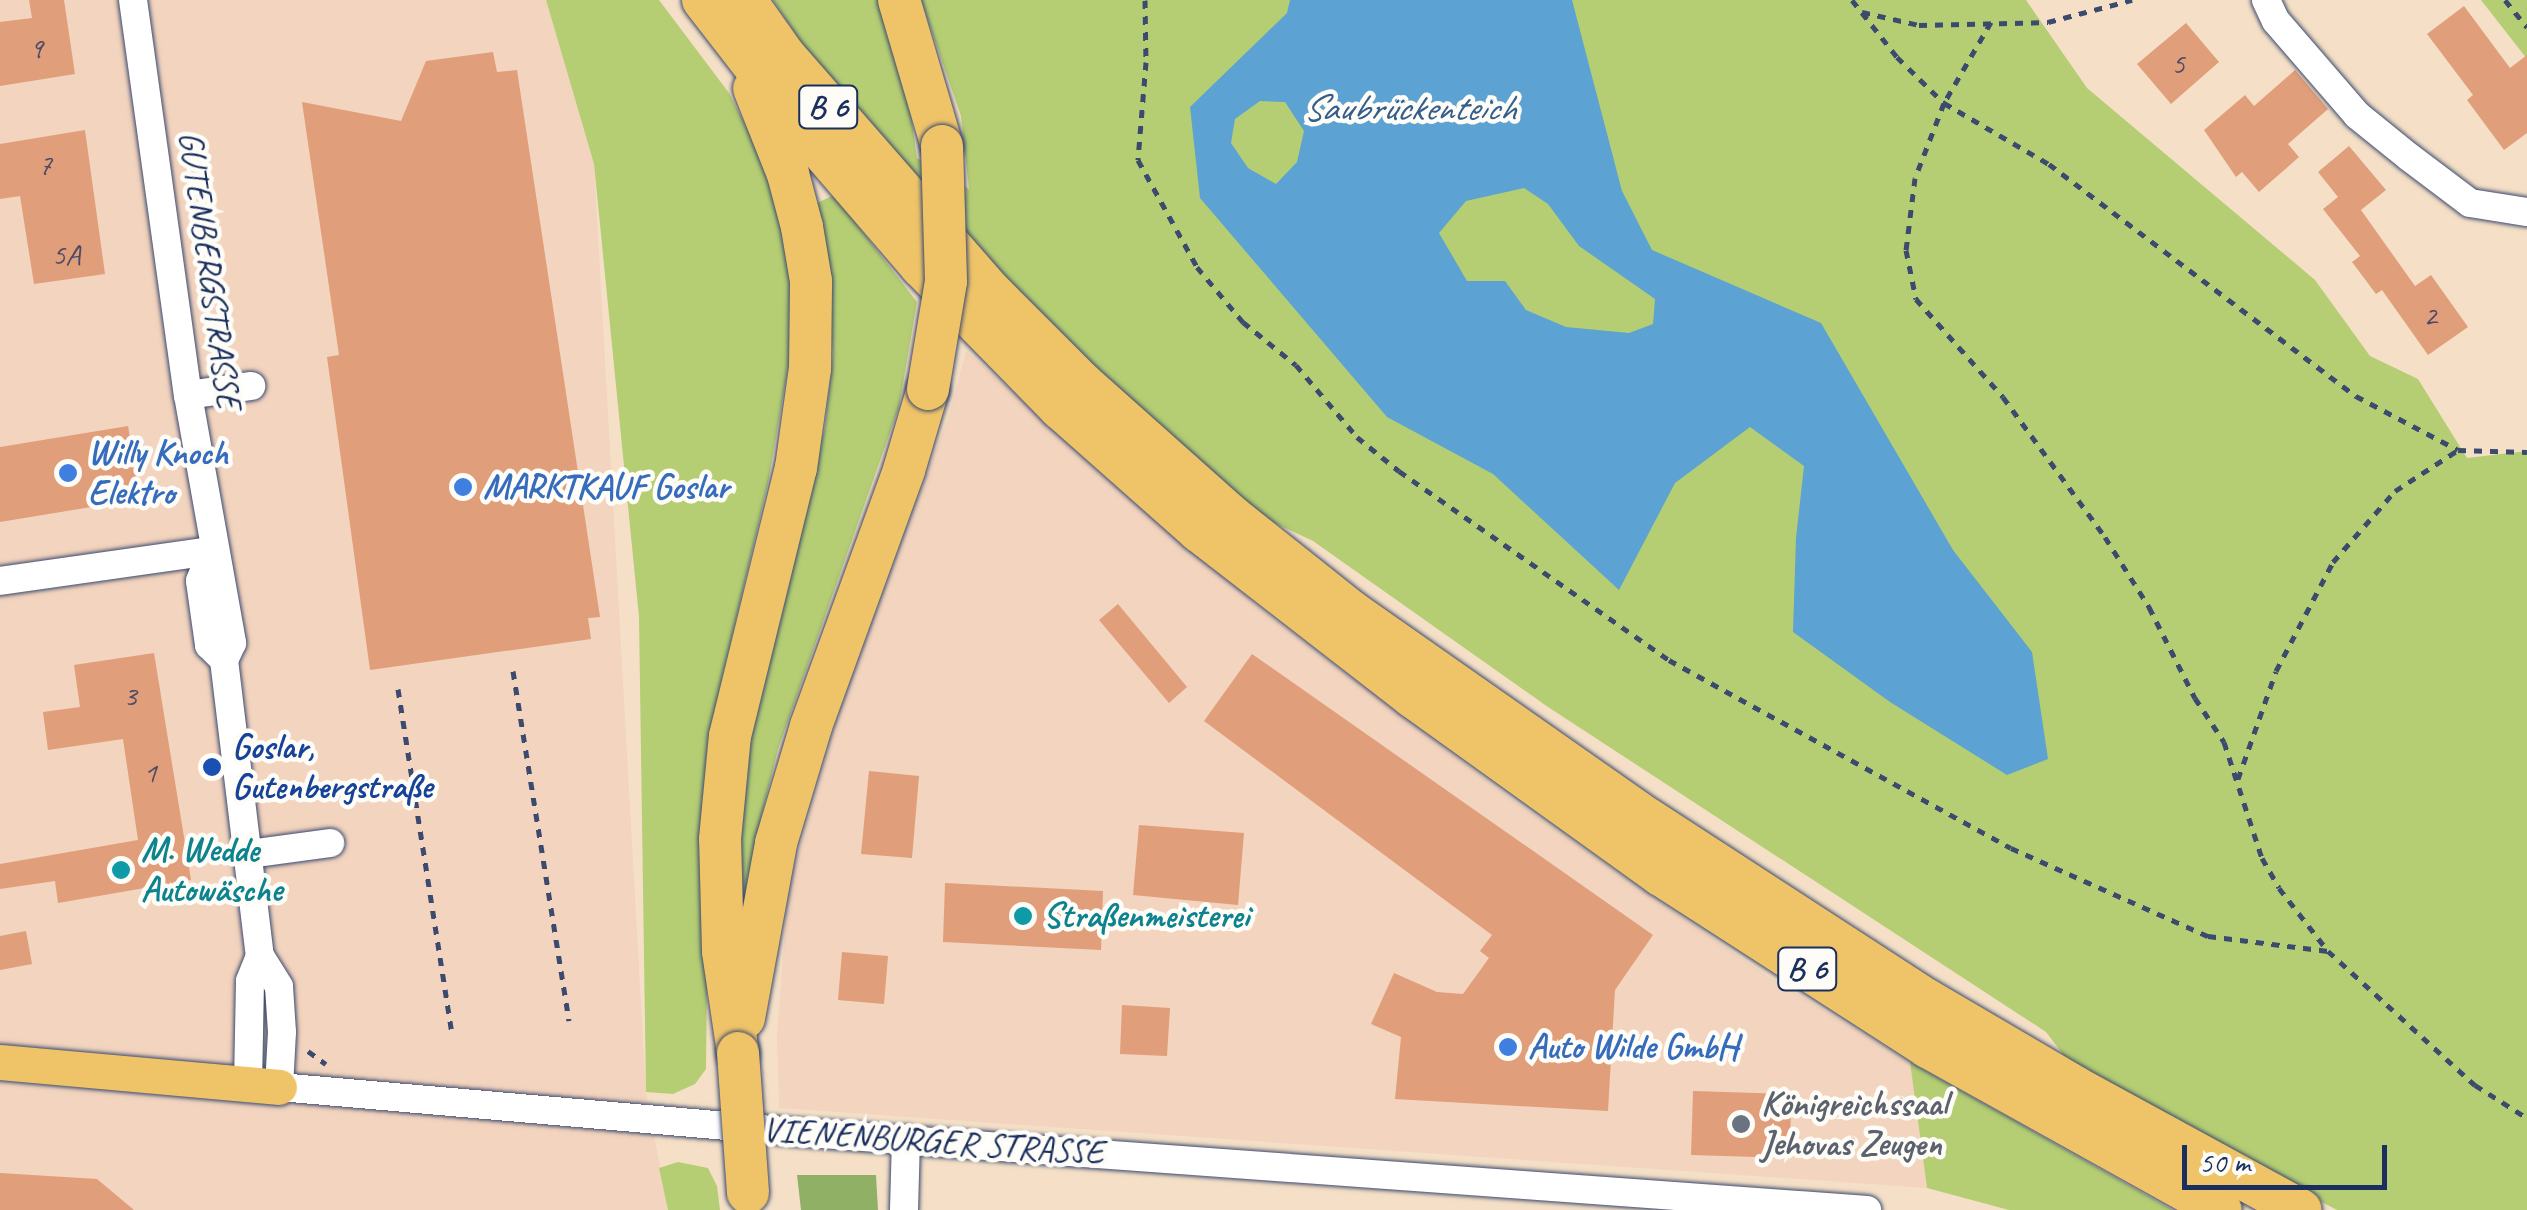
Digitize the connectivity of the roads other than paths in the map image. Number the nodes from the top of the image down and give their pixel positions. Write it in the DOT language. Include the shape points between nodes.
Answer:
graph roads {
  1 [pos="133,0"];
  2 [pos="703,0"];
  3 [pos="745,0"];
  4 [pos="900,0"];
  5 [pos="2266,0"];
  6 [pos="738,48"];
  7 [pos="2527,212"];
  8 [pos="251,386"];
  9 [pos="188,395"];
  10 [pos="212,550"];
  11 [pos="0,581"];
  12 [pos="330,842"];
  13 [pos="249,854"];
  14 [pos="738,1052"];
  15 [pos="0,1062"];
  16 [pos="263,1085"];
  17 [pos="906,1139"];
  18 [pos="748,1202"];
  19 [pos="904,1210"];
  20 [pos="1868,1210"];
  21 [pos="2222,1210"];
  22 [pos="2301,1210"];
  1 -- 9 [label="street, GUTENBERGSTRASSE"];
  2 -- 6 [label="highway, B 6"];
  3 -- 22 [label="highway, B 6" via="904,197 1004,306 1186,476 1352,612 1633,809 1927,1000"];
  4 -- 14 [label="highway, bridge" via="942,146 946,281 928,389 904,470 810,726 781,826"];
  5 -- 7 [label="street" via="2276,22 2357,115 2470,203"];
  6 -- 14 [label="highway" via="788,174 810,281 810,369 796,468 730,736 720,839 723,951"];
  6 -- 21 [label="highway, B 6" via="921,266 1060,408 1199,531 1336,639 1622,848 1894,1026"];
  8 -- 9 [label="street"];
  9 -- 10 [label="street, GUTENBERGSTRASSE"];
  10 -- 11 [label="street"];
  10 -- 13 [label="street, GUTENBERGSTRASSE" via="224,577 232,643 224,660"];
  12 -- 13 [label="street"];
  13 -- 16 [label="street, GUTENBERGSTRASSE" via="260,956 250,981"];
  14 -- 18 [label="highway, bridge"];
  15 -- 16 [label="main road, VIENENBURGER STRASSE"];
  16 -- 17 [label="street, VIENENBURGER STRASSE"];
  17 -- 19 [label="street"];
  17 -- 20 [label="street, VIENENBURGER STRASSE" via="1080,1140"];
}
